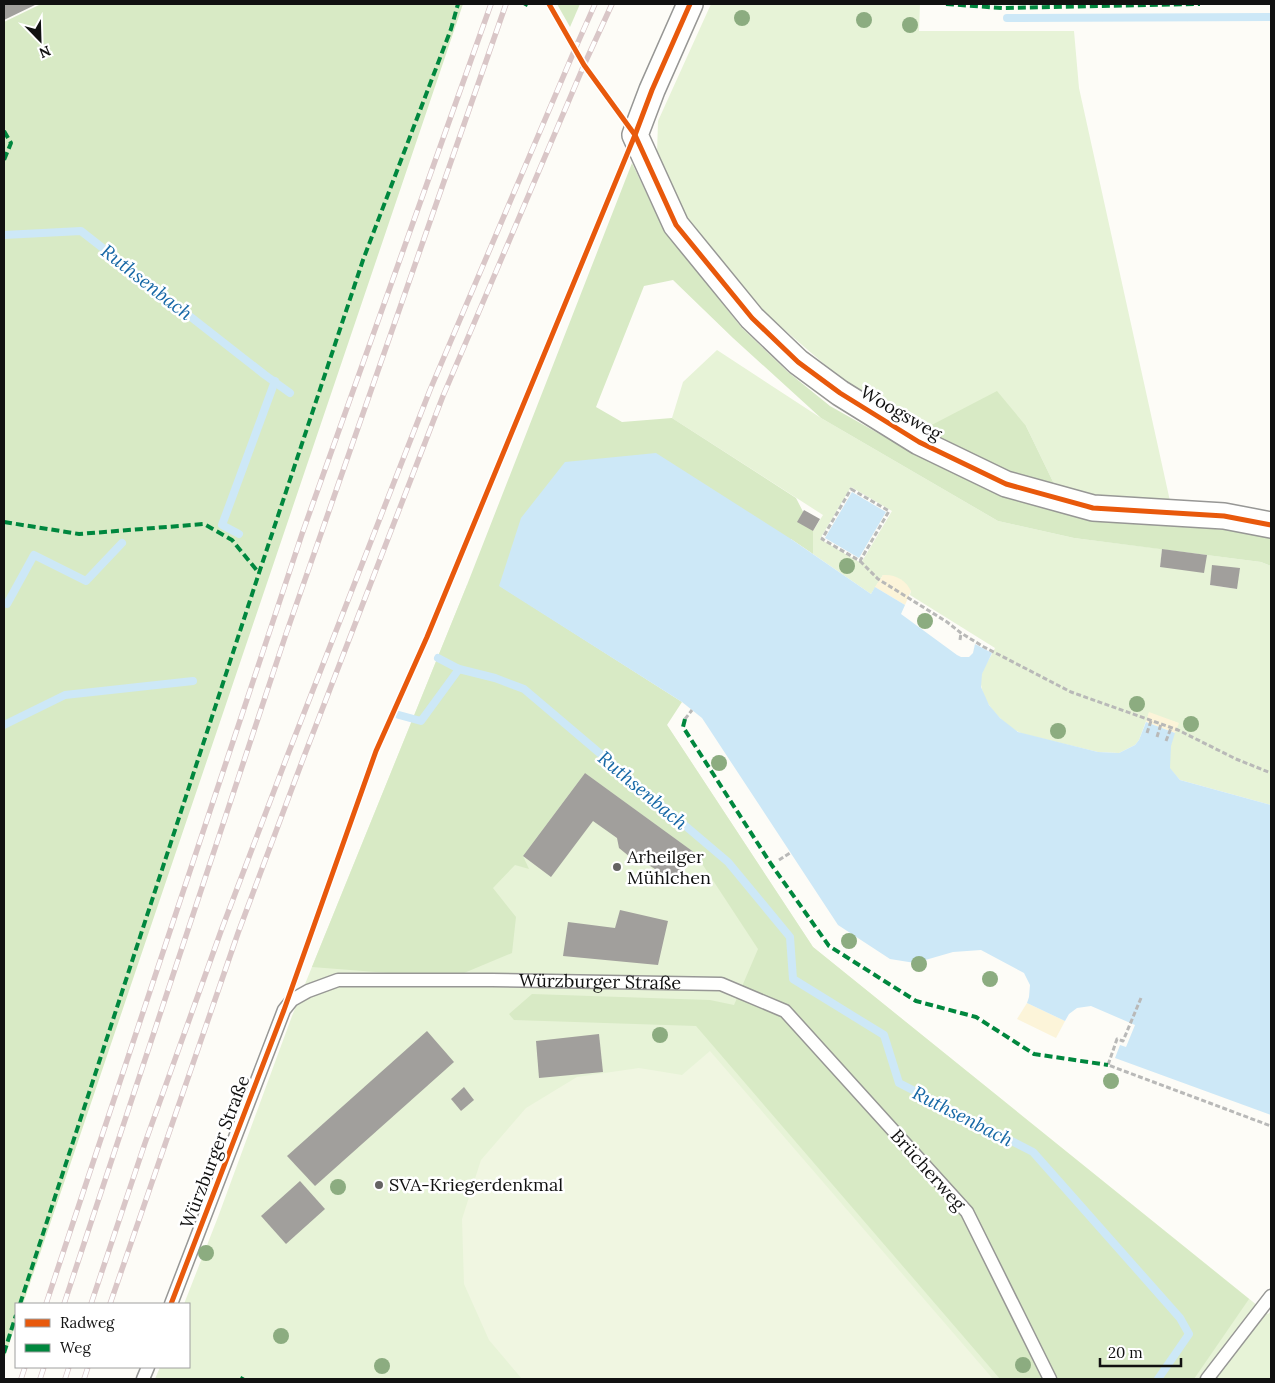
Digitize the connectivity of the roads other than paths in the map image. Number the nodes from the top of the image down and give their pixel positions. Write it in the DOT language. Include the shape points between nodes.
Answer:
graph roads {
  1 [pos="690,4"];
  2 [pos="1271,525"];
  3 [pos="785,1011"];
  4 [pos="1271,1296"];
  5 [pos="171,1303"];
  6 [pos="1050,1379"];
  7 [pos="1207,1379"];
  1 -- 2 [label="street, Woogsweg" via="635,135 676,225 752,318 798,362 840,393 919,442 1006,484 1094,508 1224,516"];
  3 -- 5 [label="lane, Würzburger Straße" via="721,984 338,980 308,991 292,1000 284,1010"];
  3 -- 6 [label="lane, Brücherweg" via="967,1212"];
  4 -- 7 [label="lane"];
}
